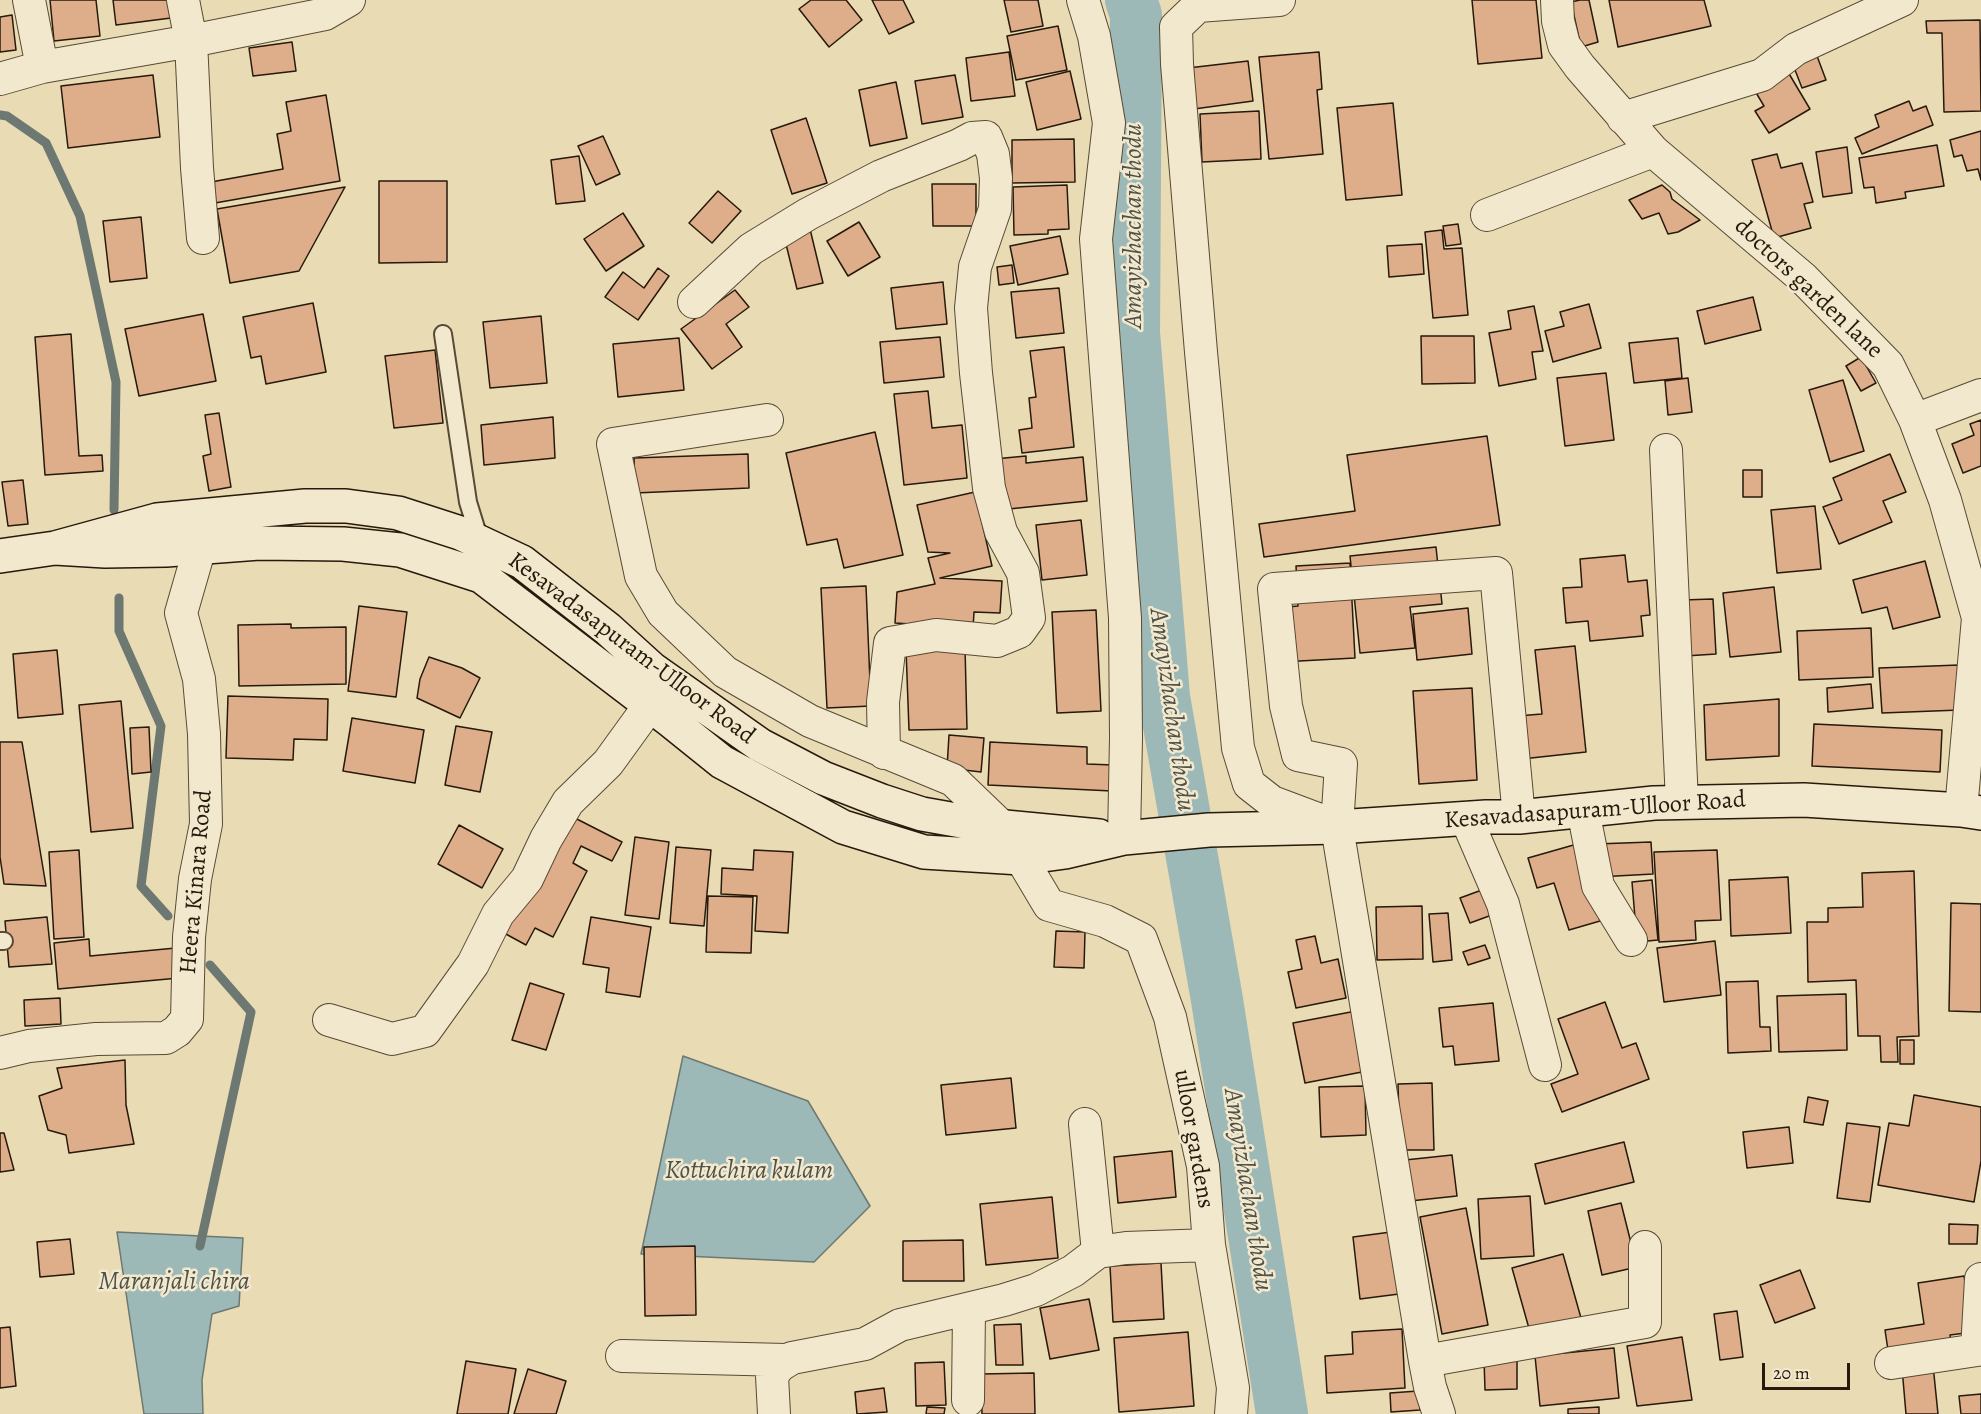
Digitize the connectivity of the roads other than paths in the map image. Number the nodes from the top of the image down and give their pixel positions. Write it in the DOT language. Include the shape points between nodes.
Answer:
graph roads {
  1 [pos="29,0"];
  2 [pos="183,0"];
  3 [pos="349,0"];
  4 [pos="1083,0"];
  5 [pos="1279,0"];
  6 [pos="1557,0"];
  7 [pos="1902,0"];
  8 [pos="1865,8"];
  9 [pos="191,41"];
  10 [pos="42,67"];
  11 [pos="0,79"];
  12 [pos="1623,118"];
  13 [pos="1653,151"];
  14 [pos="1487,215"];
  15 [pos="203,238"];
  16 [pos="694,302"];
  17 [pos="443,334"];
  18 [pos="1981,395"];
  19 [pos="767,420"];
  20 [pos="1914,420"];
  21 [pos="1666,450"];
  22 [pos="481,542"];
  23 [pos="200,547"];
  24 [pos="55,548"];
  25 [pos="0,556"];
  26 [pos="650,705"];
  27 [pos="884,753"];
  28 [pos="1682,802"];
  29 [pos="1583,810"];
  30 [pos="1971,811"];
  31 [pos="1520,817"];
  32 [pos="1466,818"];
  33 [pos="1002,827"];
  34 [pos="1337,827"];
  35 [pos="1132,838"];
  36 [pos="1021,858"];
  37 [pos="1631,940"];
  38 [pos="329,1020"];
  39 [pos="14,1050"];
  40 [pos="1545,1065"];
  41 [pos="1085,1124"];
  42 [pos="1209,1245"];
  43 [pos="1645,1247"];
  44 [pos="1098,1252"];
  45 [pos="1981,1279"];
  46 [pos="969,1309"];
  47 [pos="622,1356"];
  48 [pos="786,1360"];
  49 [pos="1425,1361"];
  50 [pos="1891,1363"];
  51 [pos="968,1400"];
  52 [pos="774,1414"];
  53 [pos="1231,1414"];
  54 [pos="1439,1414"];
  1 -- 10 [label="street"];
  2 -- 9 [label="street"];
  3 -- 9 [label="street" via="325,14"];
  4 -- 35 [label="street" via="1094,36 1109,123 1095,239 1125,618"];
  5 -- 34 [label="street" via="1198,6 1176,27 1177,64 1238,748 1249,784 1272,802"];
  6 -- 12 [label="street, doctors garden lane" via="1564,45"];
  7 -- 8 [label="street"];
  8 -- 12 [label="street" via="1796,49 1762,75"];
  9 -- 10 [label="street"];
  9 -- 15 [label="street"];
  10 -- 11 [label="street"];
  12 -- 13 [label="street, doctors garden lane"];
  13 -- 14 [label="street"];
  13 -- 20 [label="street, doctors garden lane" via="1803,278 1888,365"];
  16 -- 27 [label="street" via="751,249 808,214 881,176 972,138 986,137 996,178 994,208 975,267 971,308 976,374 989,488 1001,532 1023,573 1029,618 1019,632 997,641 936,635 890,643 883,702"];
  17 -- 22 [label="lane" via="468,502"];
  18 -- 20 [label="street"];
  19 -- 27 [label="street" via="613,444 641,576 663,613 724,672 810,721"];
  20 -- 30 [label="street, doctors garden lane" via="1945,500 1978,618"];
  21 -- 28 [label="street"];
  22 -- 24 [label="main road, Kesavadasapuram-Ulloor Road" via="398,513 346,506 305,506 157,520"];
  22 -- 33 [label="main road, Kesavadasapuram-Ulloor Road" via="522,562 652,669 760,745 823,778 882,801 922,814"];
  23 -- 24 [label="main road, Kesavadasapuram-Ulloor Road" via="126,551"];
  23 -- 26 [label="main road, Kesavadasapuram-Ulloor Road" via="343,544 400,550 481,576"];
  23 -- 39 [label="street, Heera Kinara Road" via="181,613 199,678 206,824 189,937 187,1019 166,1038 96,1039"];
  24 -- 25 [label="main road, Kesavadasapuram-Ulloor Road"];
  26 -- 36 [label="main road, Kesavadasapuram-Ulloor Road" via="722,762 843,827 924,852"];
  26 -- 38 [label="street" via="608,764 568,802 527,879 498,914 473,964 425,1031 392,1039"];
  27 -- 33 [label="street" via="953,780"];
  28 -- 29 [label="main road, Kesavadasapuram-Ulloor Road"];
  28 -- 30 [label="main road, Kesavadasapuram-Ulloor Road" via="1804,800"];
  29 -- 31 [label="main road, Kesavadasapuram-Ulloor Road"];
  29 -- 37 [label="street" via="1598,886"];
  31 -- 32 [label="main road, Kesavadasapuram-Ulloor Road"];
  31 -- 34 [label="street" via="1496,573 1274,589 1286,706 1298,754 1341,764"];
  32 -- 34 [label="main road, Kesavadasapuram-Ulloor Road"];
  32 -- 40 [label="street" via="1503,904"];
  33 -- 35 [label="main road, Kesavadasapuram-Ulloor Road"];
  34 -- 35 [label="main road, Kesavadasapuram-Ulloor Road" via="1209,830"];
  34 -- 49 [label="street"];
  35 -- 36 [label="main road, Kesavadasapuram-Ulloor Road"];
  36 -- 42 [label="street, ulloor gardens" via="1049,905 1105,921 1142,939 1170,1017 1201,1154"];
  41 -- 44 [label="street"];
  42 -- 44 [label="street, ulloor gardens"];
  42 -- 53 [label="street" via="1233,1388"];
  43 -- 49 [label="street" via="1645,1322"];
  44 -- 46 [label="street, ulloor gardens" via="1073,1271 1036,1290"];
  45 -- 50 [label="street" via="1977,1350"];
  46 -- 48 [label="street, ulloor gardens" via="900,1325 866,1344"];
  46 -- 51 [label="street"];
  47 -- 48 [label="street, ulloor gardens"];
  48 -- 52 [label="street" via="772,1376"];
  49 -- 54 [label="street"];
}
